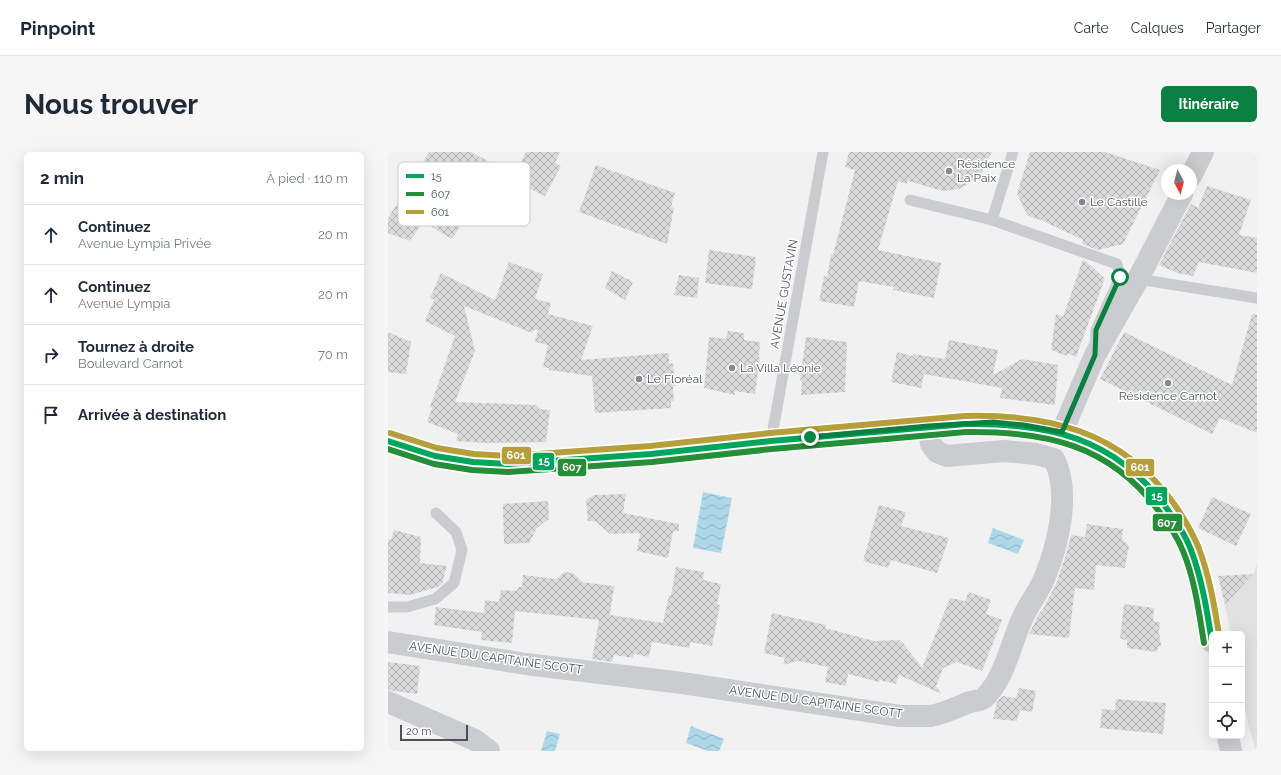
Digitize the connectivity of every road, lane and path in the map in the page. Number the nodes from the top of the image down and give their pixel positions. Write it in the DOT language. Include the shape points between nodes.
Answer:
graph roads {
  1 [pos="823,152"];
  2 [pos="1013,152"];
  3 [pos="1203,152"];
  4 [pos="1197,164"];
  5 [pos="910,200"];
  6 [pos="1179,200"];
  7 [pos="992,220"];
  8 [pos="1138,279"];
  9 [pos="1257,298"];
  10 [pos="1095,355"];
  11 [pos="928,426"];
  12 [pos="1062,432"];
  13 [pos="388,441"];
  14 [pos="771,441"];
  15 [pos="436,513"];
  16 [pos="388,607"];
  17 [pos="1210,631"];
  18 [pos="388,642"];
  19 [pos="388,702"];
  20 [pos="1229,739"];
  21 [pos="489,751"];
  22 [pos="1231,751"];
  1 -- 14 [label="lane, AVENUE GUSTAVIN"];
  2 -- 7 [label="lane"];
  3 -- 4 [label="street"];
  5 -- 7 [label="lane"];
  6 -- 8 [label="street"];
  7 -- 10 [label="lane" via="1117,264 1120,277 1096,330"];
  8 -- 9 [label="lane"];
  8 -- 10 [label="street"];
  10 -- 12 [label="street"];
  11 -- 12 [label="main road" via="993,422"];
  11 -- 14 [label="main road"];
  11 -- 18 [label="street, AVENUE DU CAPITAINE SCOTT" via="931,444 937,452 947,456 1004,450 1054,459 1059,468 1063,504 1055,546 1044,580 1022,619 995,686 983,699 931,716 900,716 682,683 526,664"];
  12 -- 17 [label="main road" via="1106,451 1134,470 1165,504 1181,529 1194,558"];
  13 -- 14 [label="main road" via="435,456 508,464 651,454"];
  15 -- 16 [label="lane" via="456,532 462,550 454,583 435,599 407,607"];
  19 -- 21 [label="street" via="475,740"];
  20 -- 22 [label="main road"];
}
